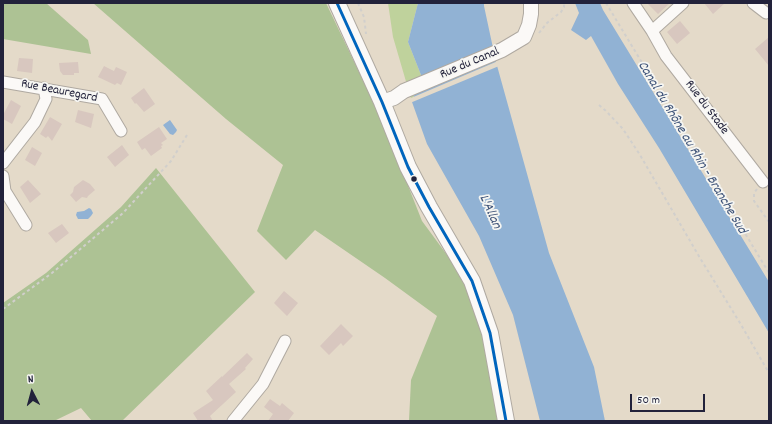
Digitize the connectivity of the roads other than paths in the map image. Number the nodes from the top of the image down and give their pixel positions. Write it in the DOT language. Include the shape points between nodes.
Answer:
graph roads {
  1 [pos="336,3"];
  2 [pos="531,3"];
  3 [pos="633,3"];
  4 [pos="682,3"];
  5 [pos="754,3"];
  6 [pos="766,13"];
  7 [pos="652,31"];
  8 [pos="3,82"];
  9 [pos="44,88"];
  10 [pos="382,102"];
  11 [pos="121,131"];
  12 [pos="3,162"];
  13 [pos="3,176"];
  14 [pos="763,182"];
  15 [pos="26,225"];
  16 [pos="285,341"];
  17 [pos="233,421"];
  18 [pos="506,421"];
  1 -- 10 [label="main road"];
  2 -- 10 [label="street, Rue du Canal" via="529,25 524,37 502,50"];
  3 -- 7 [label="street, Rue du Stade"];
  4 -- 7 [label="street"];
  5 -- 6 [label="street"];
  7 -- 14 [label="street, Rue du Stade" via="666,56"];
  8 -- 9 [label="street, Rue Beauregard"];
  9 -- 11 [label="street, Rue Beauregard" via="102,99"];
  9 -- 12 [label="street" via="46,98 35,122"];
  10 -- 18 [label="main road" via="408,166 472,280 490,333"];
  13 -- 15 [label="street" via="5,191"];
  16 -- 17 [label="street" via="263,384"];
}
